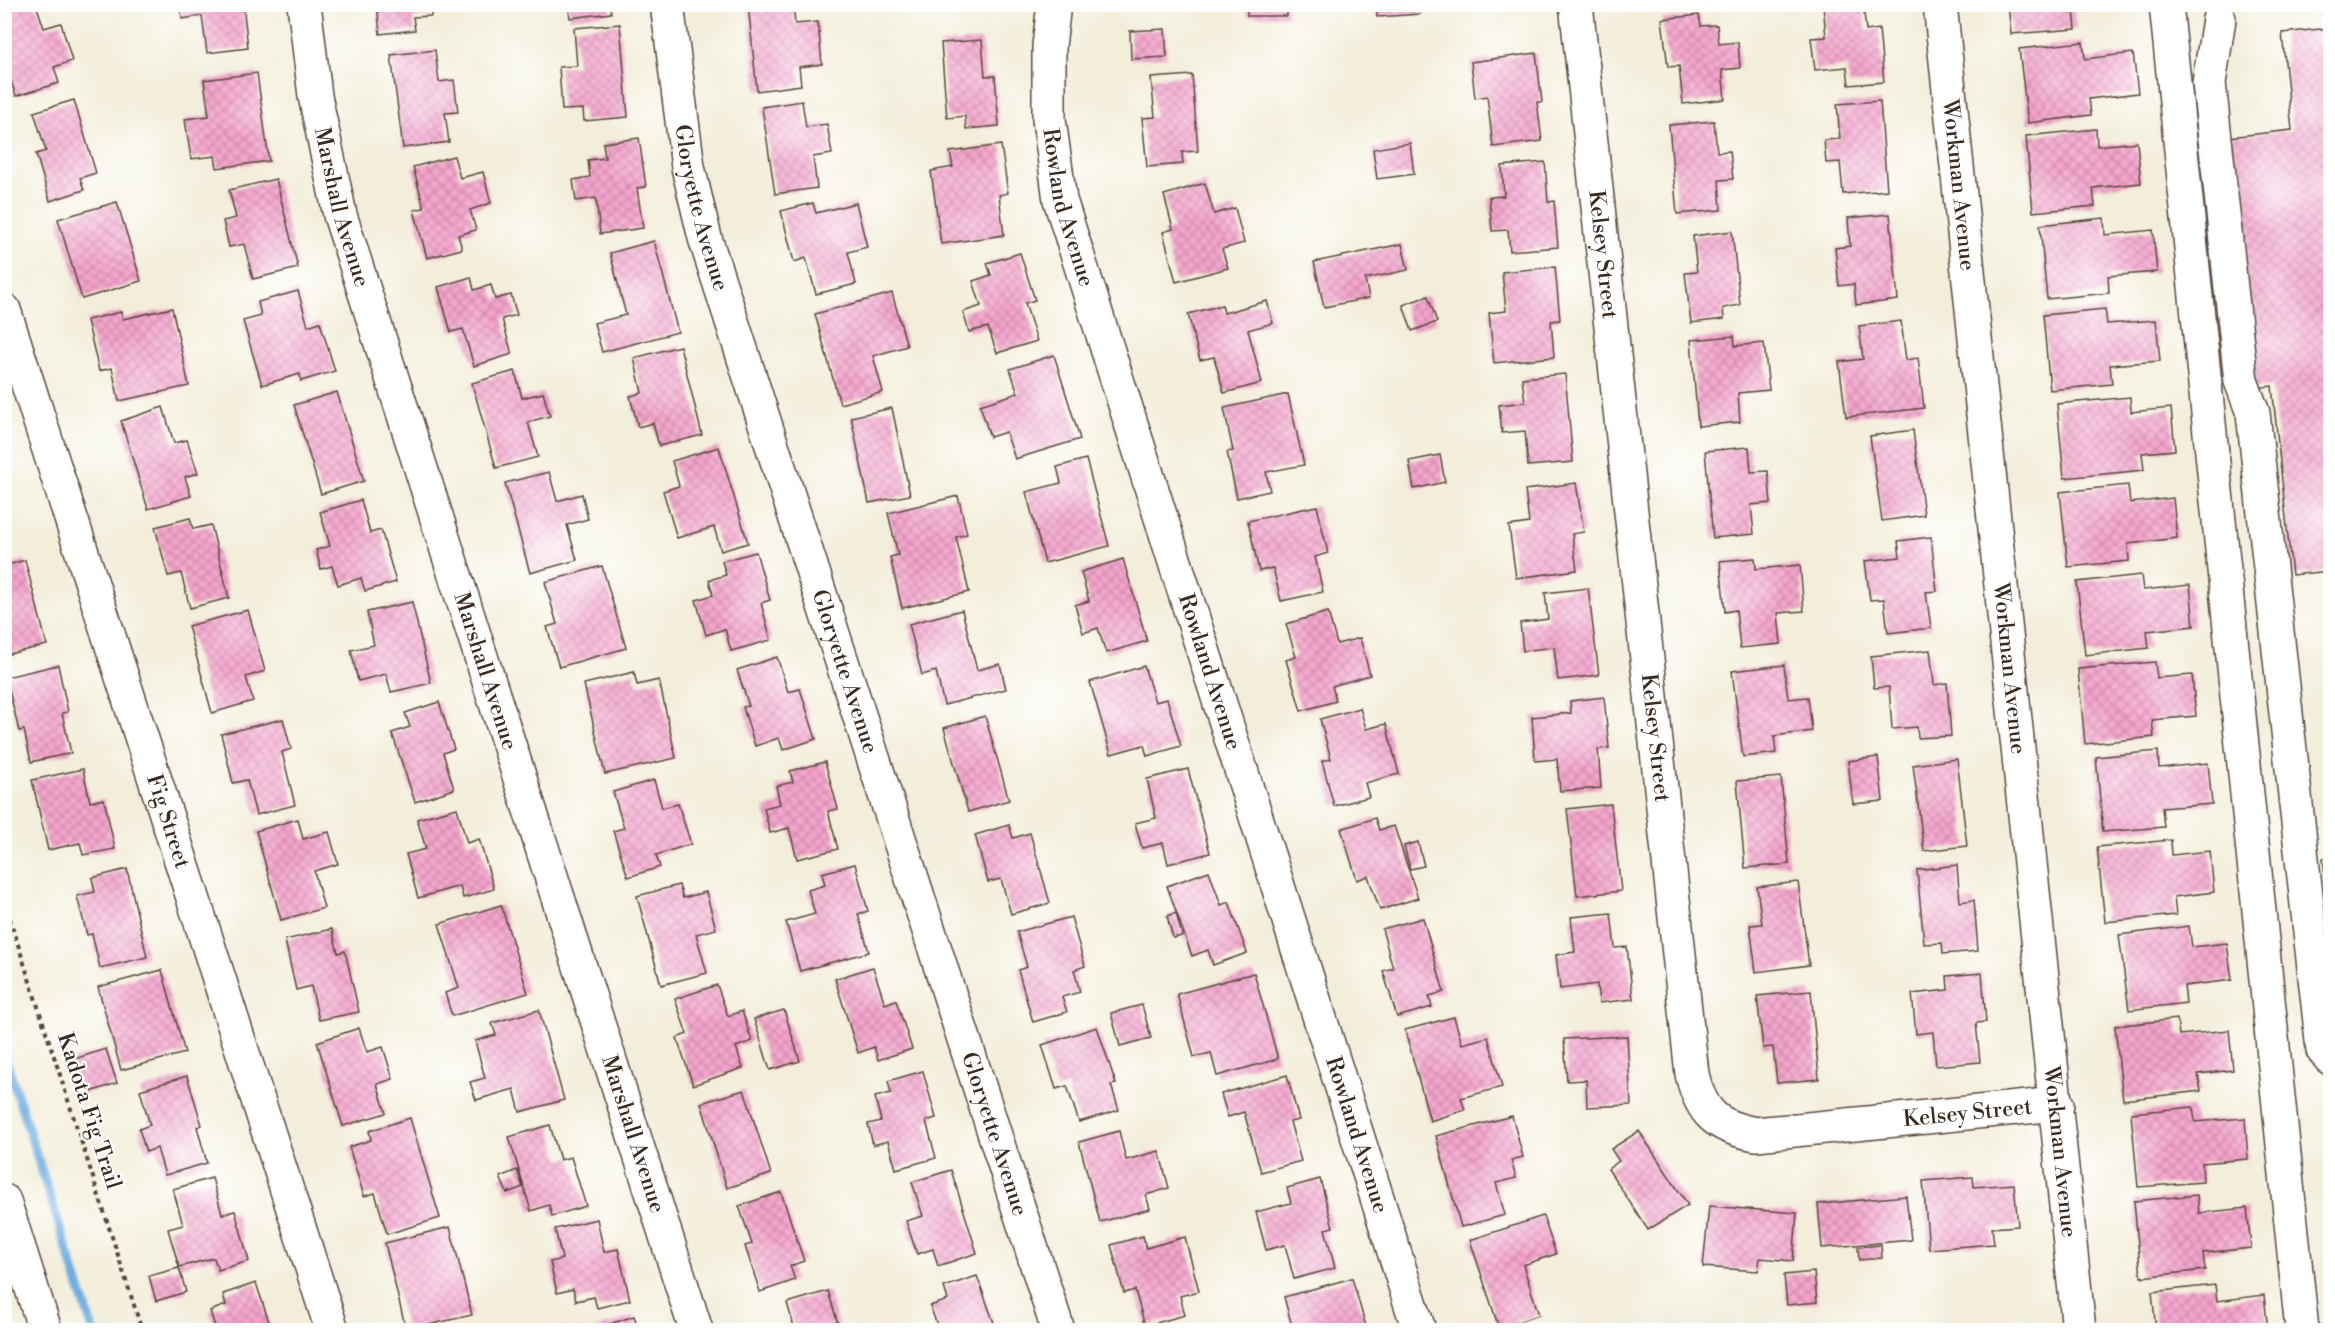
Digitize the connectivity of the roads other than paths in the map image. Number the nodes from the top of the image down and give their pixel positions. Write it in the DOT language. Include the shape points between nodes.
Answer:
graph roads {
  1 [pos="304,4"];
  2 [pos="667,4"];
  3 [pos="1054,4"];
  4 [pos="1576,4"];
  5 [pos="1940,4"];
  6 [pos="2166,4"];
  7 [pos="2219,19"];
  8 [pos="4,310"];
  9 [pos="2331,1059"];
  10 [pos="2057,1104"];
  11 [pos="4,1201"];
  12 [pos="45,1330"];
  13 [pos="332,1330"];
  14 [pos="696,1330"];
  15 [pos="1058,1330"];
  16 [pos="1419,1330"];
  17 [pos="2079,1330"];
  18 [pos="2302,1330"];
  1 -- 14 [label="street, Marshall Avenue" via="315,96 340,215"];
  2 -- 15 [label="street, Gloryette Avenue" via="688,167 705,238"];
  3 -- 16 [label="street, Rowland Avenue" via="1049,46 1049,119 1060,201"];
  4 -- 10 [label="street, Kelsey Street" via="1690,1062 1698,1098 1712,1117 1732,1130 1755,1134"];
  5 -- 10 [label="street, Workman Avenue"];
  6 -- 18 [label="street"];
  7 -- 9 [label="street" via="2209,83 2241,381 2253,413 2323,1050"];
  8 -- 13 [label="street, Fig Street"];
  10 -- 17 [label="street, Workman Avenue"];
  11 -- 12 [label="street"];
}
